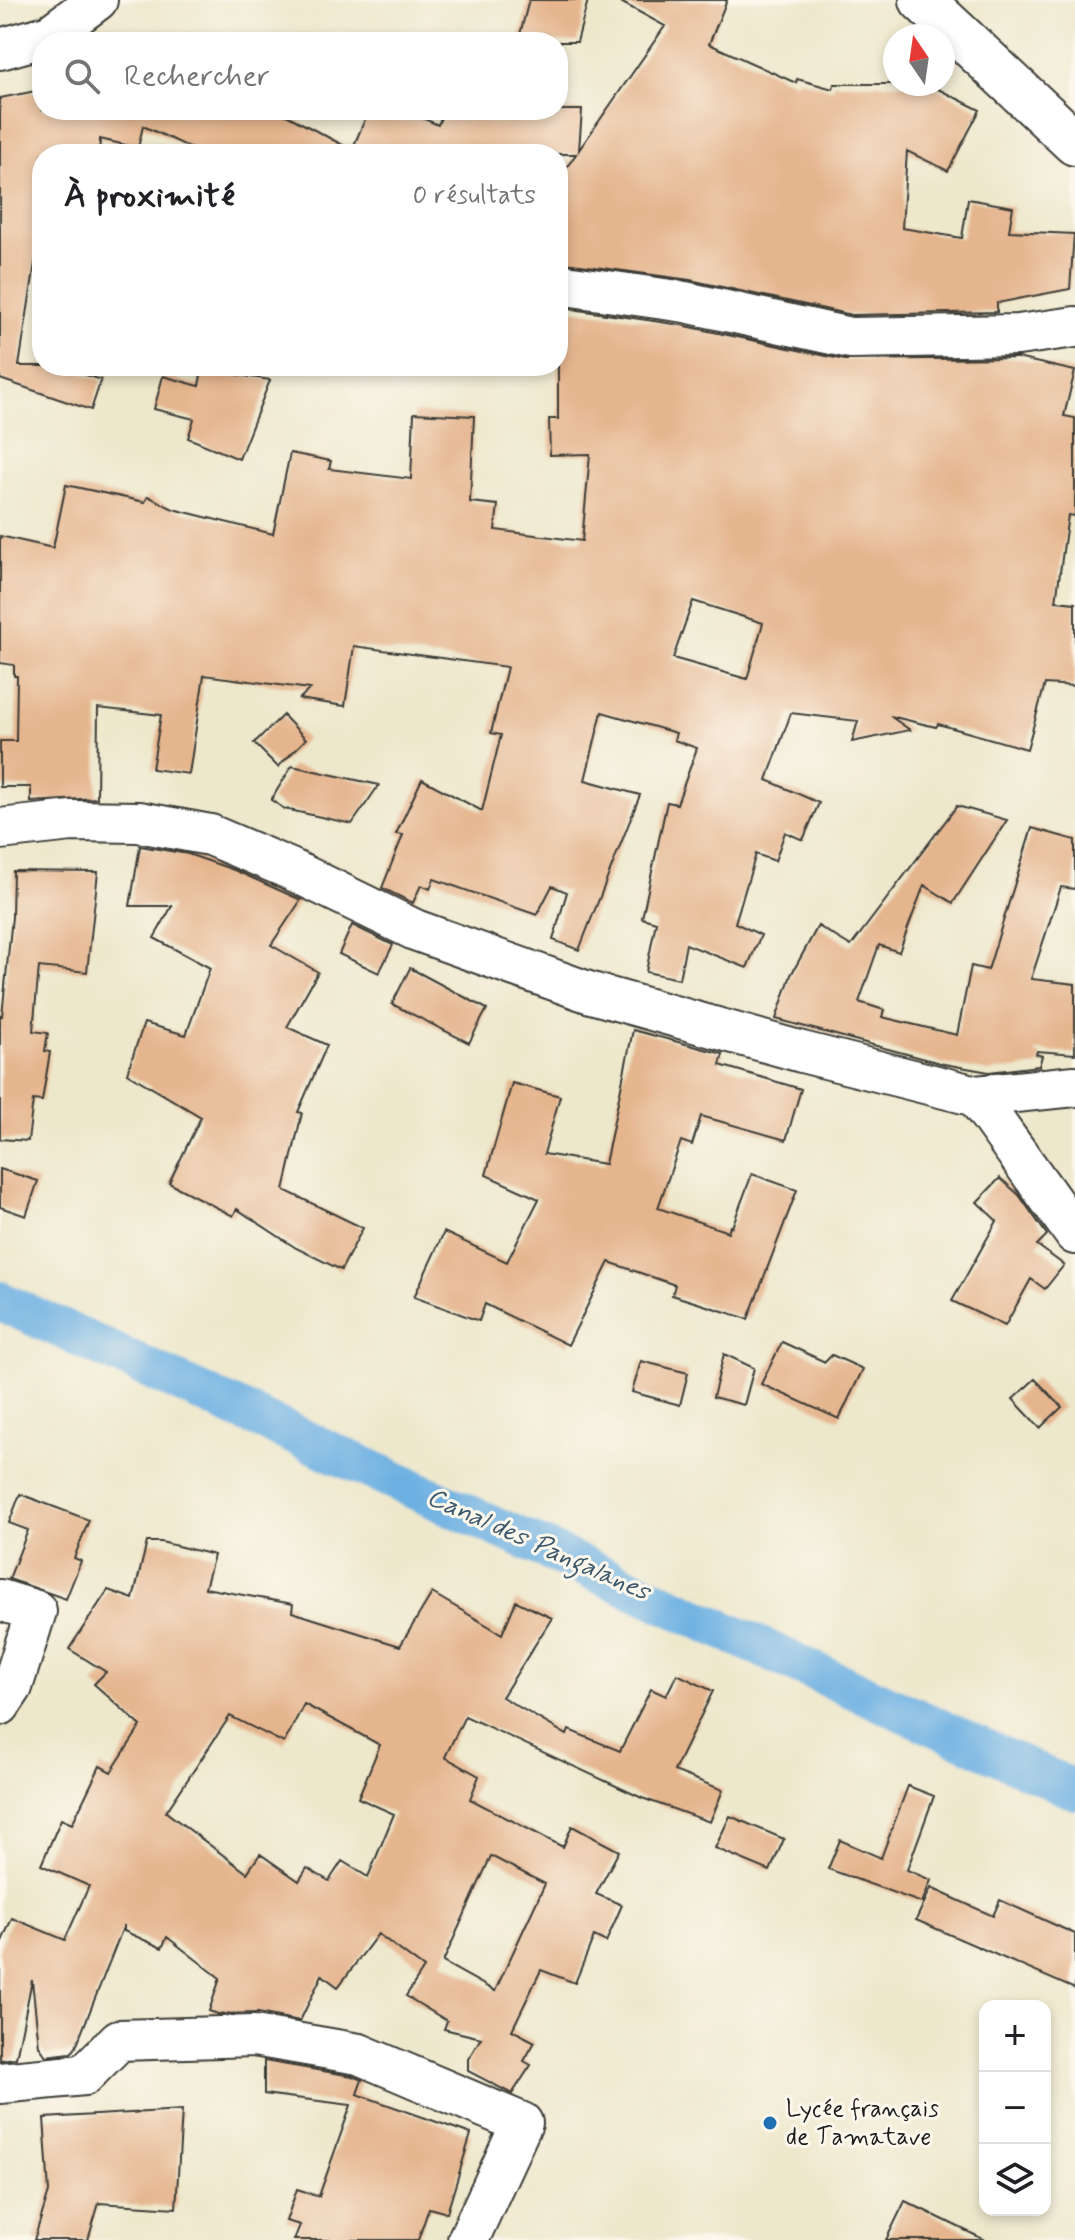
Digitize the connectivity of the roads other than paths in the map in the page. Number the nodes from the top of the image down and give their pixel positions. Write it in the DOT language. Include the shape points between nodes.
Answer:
graph roads {
  1 [pos="97,0"];
  2 [pos="922,0"];
  3 [pos="54,32"];
  4 [pos="32,40"];
  5 [pos="0,49"];
  6 [pos="1075,143"];
  7 [pos="568,285"];
  8 [pos="1075,327"];
  9 [pos="0,829"];
  10 [pos="1075,1086"];
  11 [pos="976,1096"];
  12 [pos="1075,1234"];
  13 [pos="0,1600"];
  14 [pos="0,1705"];
  15 [pos="0,2083"];
  16 [pos="468,2240"];
  1 -- 3 [label="street"];
  2 -- 6 [label="street"];
  4 -- 5 [label="street"];
  7 -- 8 [label="street" via="685,302 850,338 1018,335"];
  9 -- 11 [label="street" via="126,822 210,835 415,930 588,992"];
  10 -- 11 [label="street"];
  11 -- 12 [label="street"];
  13 -- 14 [label="street" via="36,1611 12,1687"];
  15 -- 16 [label="street" via="84,2075 119,2040 148,2037 254,2036 359,2054 522,2123"];
}
